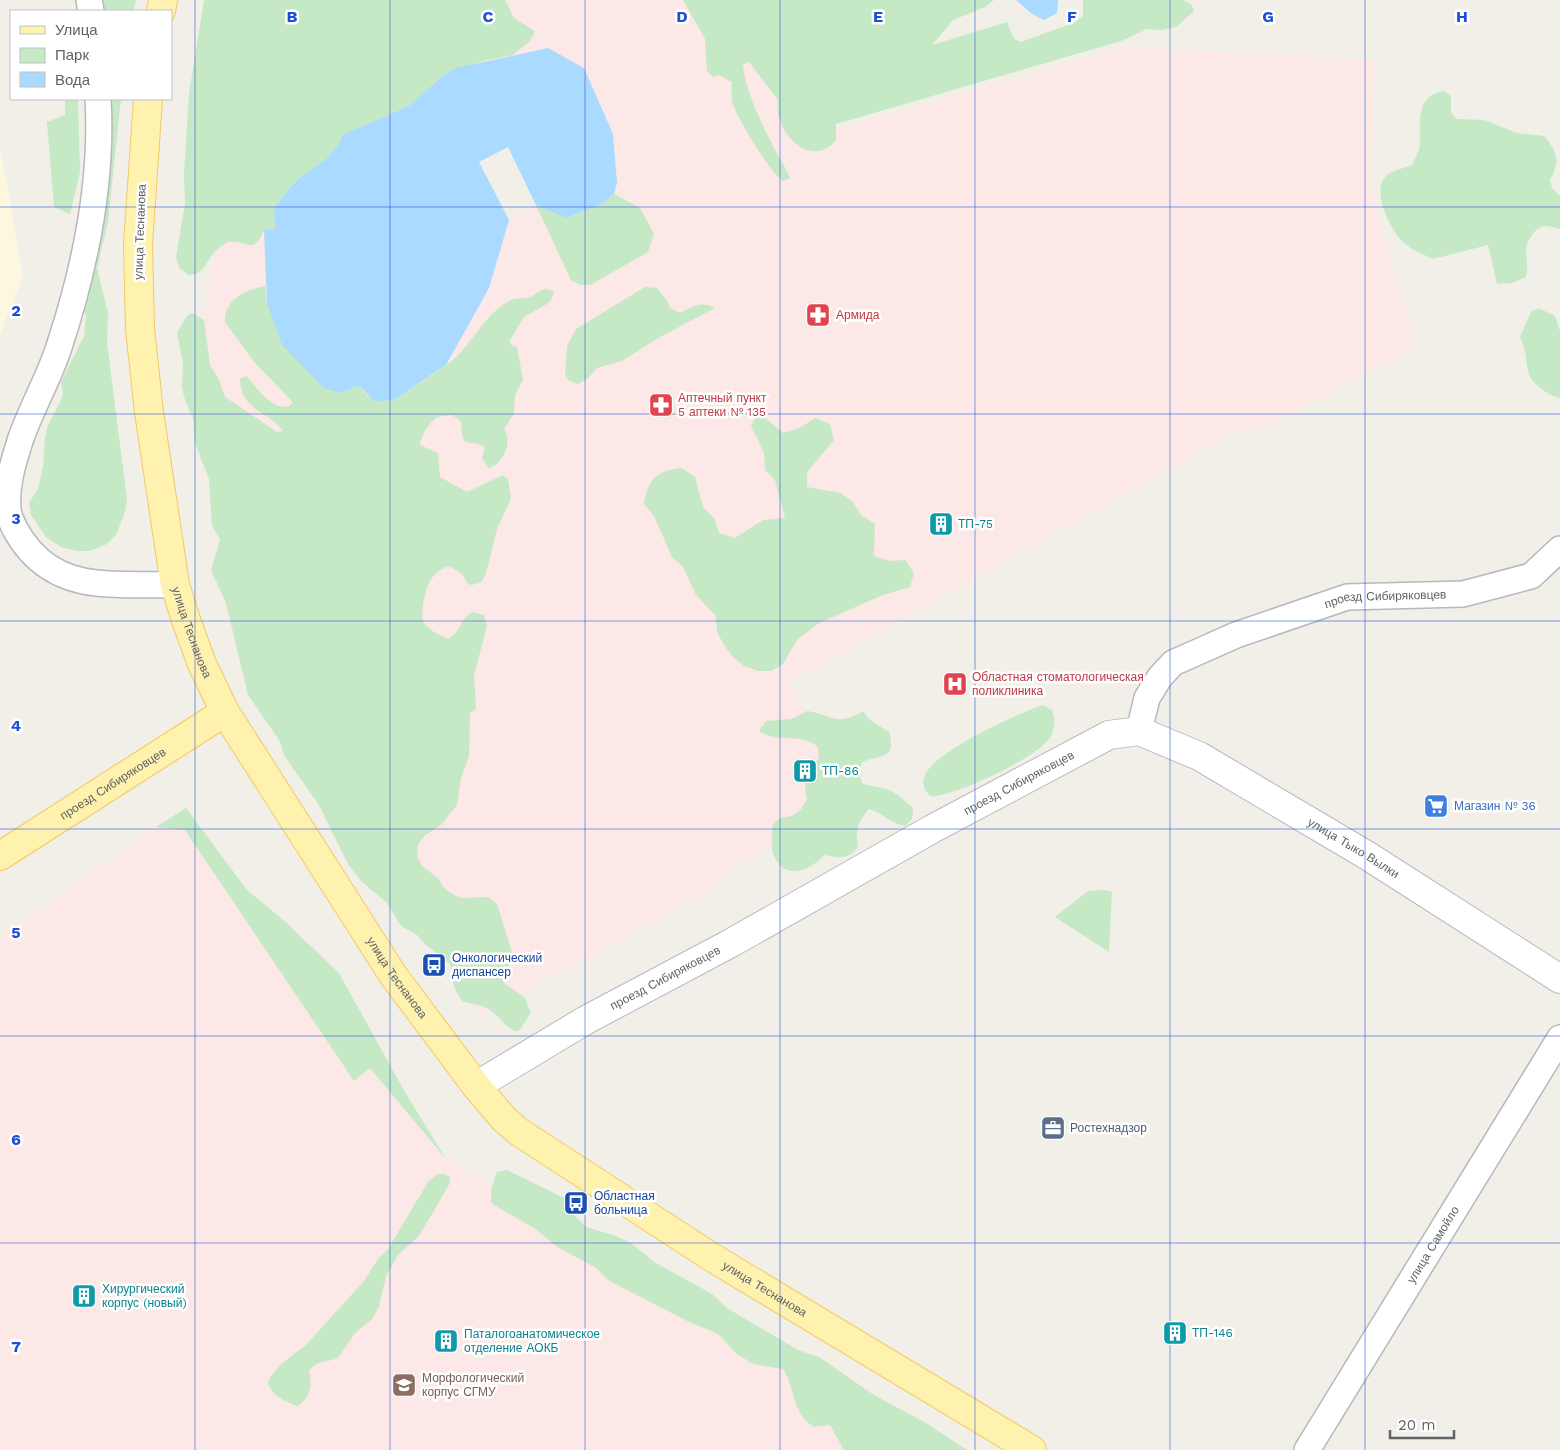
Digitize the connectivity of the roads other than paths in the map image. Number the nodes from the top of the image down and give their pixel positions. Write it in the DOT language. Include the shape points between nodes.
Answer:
graph roads {
  1 [pos="98,100"];
  2 [pos="148,100"];
  3 [pos="1560,549"];
  4 [pos="175,585"];
  5 [pos="225,712"];
  6 [pos="1139,731"];
  7 [pos="0,856"];
  8 [pos="1560,979"];
  9 [pos="1560,1038"];
  10 [pos="476,1086"];
  11 [pos="1032,1450"];
  12 [pos="1307,1450"];
  1 -- 4 [label="street" via="100,124 90,230 54,364 35,402 14,460 8,509 20,538 40,563 64,576 95,583"];
  2 -- 4 [label="main road, улица Теснанова" via="138,244 140,329"];
  3 -- 6 [label="street, проезд Сибиряковцев" via="1530,576 1463,594 1347,597 1236,635 1173,663 1147,698"];
  4 -- 5 [label="main road, улица Теснанова" via="202,664"];
  5 -- 7 [label="main road, проезд Сибиряковцев"];
  5 -- 10 [label="main road, улица Теснанова" via="392,975"];
  6 -- 8 [label="street, улица Тыко Вылки" via="1207,761 1368,856"];
  6 -- 10 [label="street, проезд Сибиряковцев" via="1109,735 940,824 731,943 586,1020"];
  9 -- 12 [label="street, улица Самойло"];
  10 -- 11 [label="main road, улица Теснанова" via="504,1119 593,1182 712,1258"];
}
